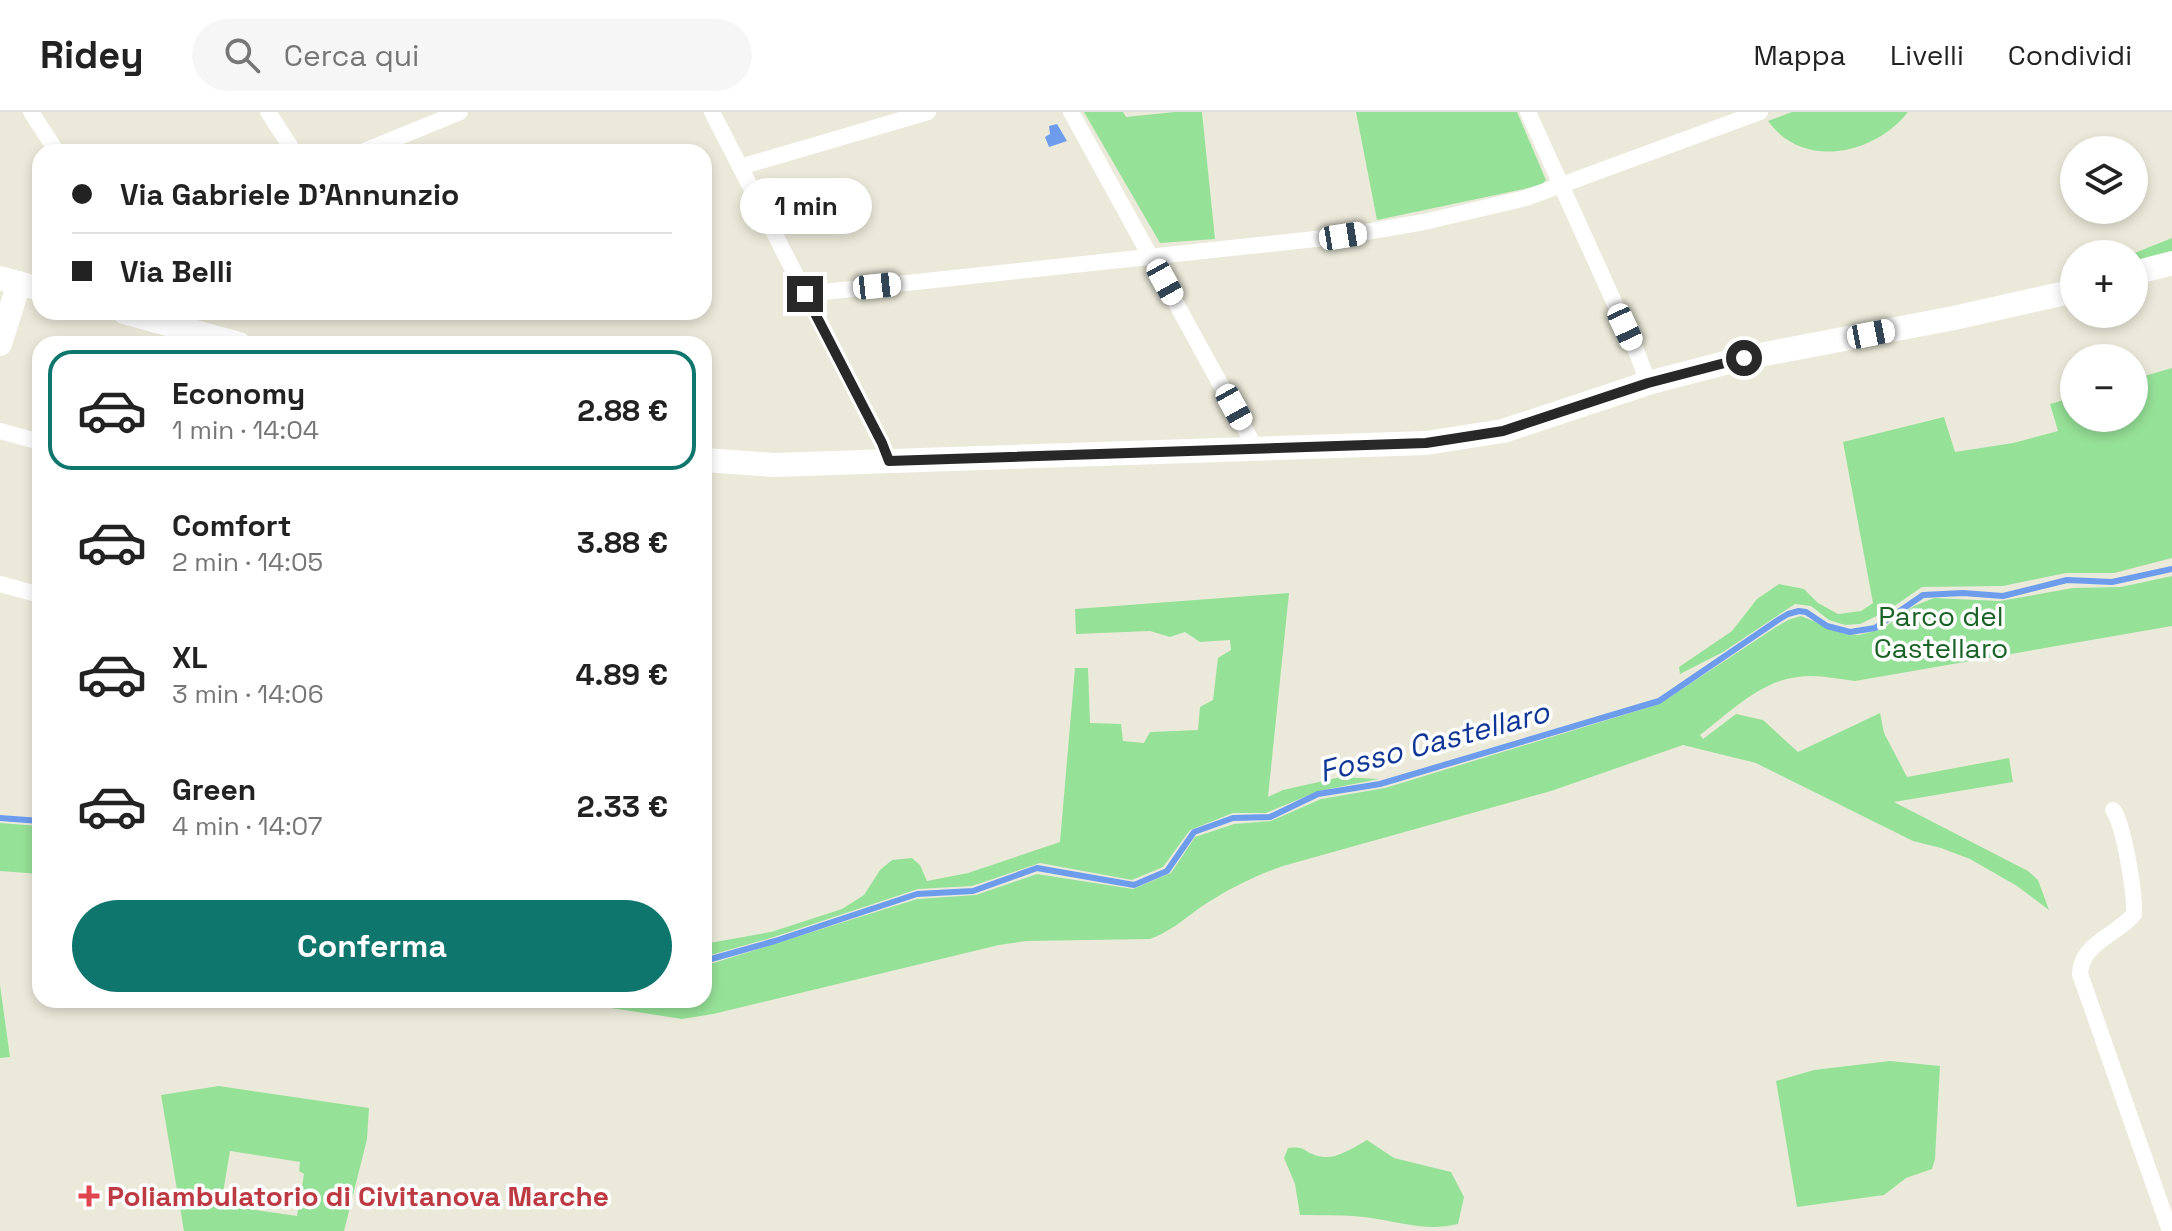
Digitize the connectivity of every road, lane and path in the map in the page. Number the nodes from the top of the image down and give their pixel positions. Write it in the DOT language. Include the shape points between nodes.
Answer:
graph roads {
  1 [pos="31,112"];
  2 [pos="268,112"];
  3 [pos="460,112"];
  4 [pos="712,112"];
  5 [pos="928,112"];
  6 [pos="1071,112"];
  7 [pos="1528,112"];
  8 [pos="1760,112"];
  9 [pos="52,144"];
  10 [pos="289,144"];
  11 [pos="382,144"];
  12 [pos="740,167"];
  13 [pos="1561,187"];
  14 [pos="1151,257"];
  15 [pos="2172,263"];
  16 [pos="2148,269"];
  17 [pos="20,284"];
  18 [pos="805,294"];
  19 [pos="2060,294"];
  20 [pos="153,320"];
  21 [pos="210,336"];
  22 [pos="0,344"];
  23 [pos="1648,383"];
  24 [pos="0,431"];
  25 [pos="32,440"];
  26 [pos="1256,449"];
  27 [pos="712,461"];
  28 [pos="889,461"];
  29 [pos="0,584"];
  30 [pos="32,593"];
  31 [pos="2113,810"];
  32 [pos="2170,1231"];
  1 -- 9 [label="street"];
  2 -- 10 [label="street"];
  3 -- 11 [label="street"];
  4 -- 12 [label="street"];
  5 -- 12 [label="street"];
  6 -- 14 [label="street"];
  7 -- 13 [label="street"];
  8 -- 13 [label="street"];
  12 -- 18 [label="street"];
  13 -- 14 [label="street" via="1387,229"];
  13 -- 23 [label="street"];
  14 -- 18 [label="street"];
  14 -- 26 [label="street"];
  15 -- 16 [label="main road"];
  17 -- 22 [label="main road"];
  18 -- 28 [label="street"];
  19 -- 23 [label="main road" via="1744,358"];
  20 -- 21 [label="main road"];
  23 -- 26 [label="main road" via="1475,436 1426,443"];
  24 -- 25 [label="street"];
  26 -- 28 [label="main road"];
  27 -- 28 [label="main road" via="774,465"];
  29 -- 30 [label="street"];
  31 -- 32 [label="street" via="2134,914 2088,950 2080,974"];
}
